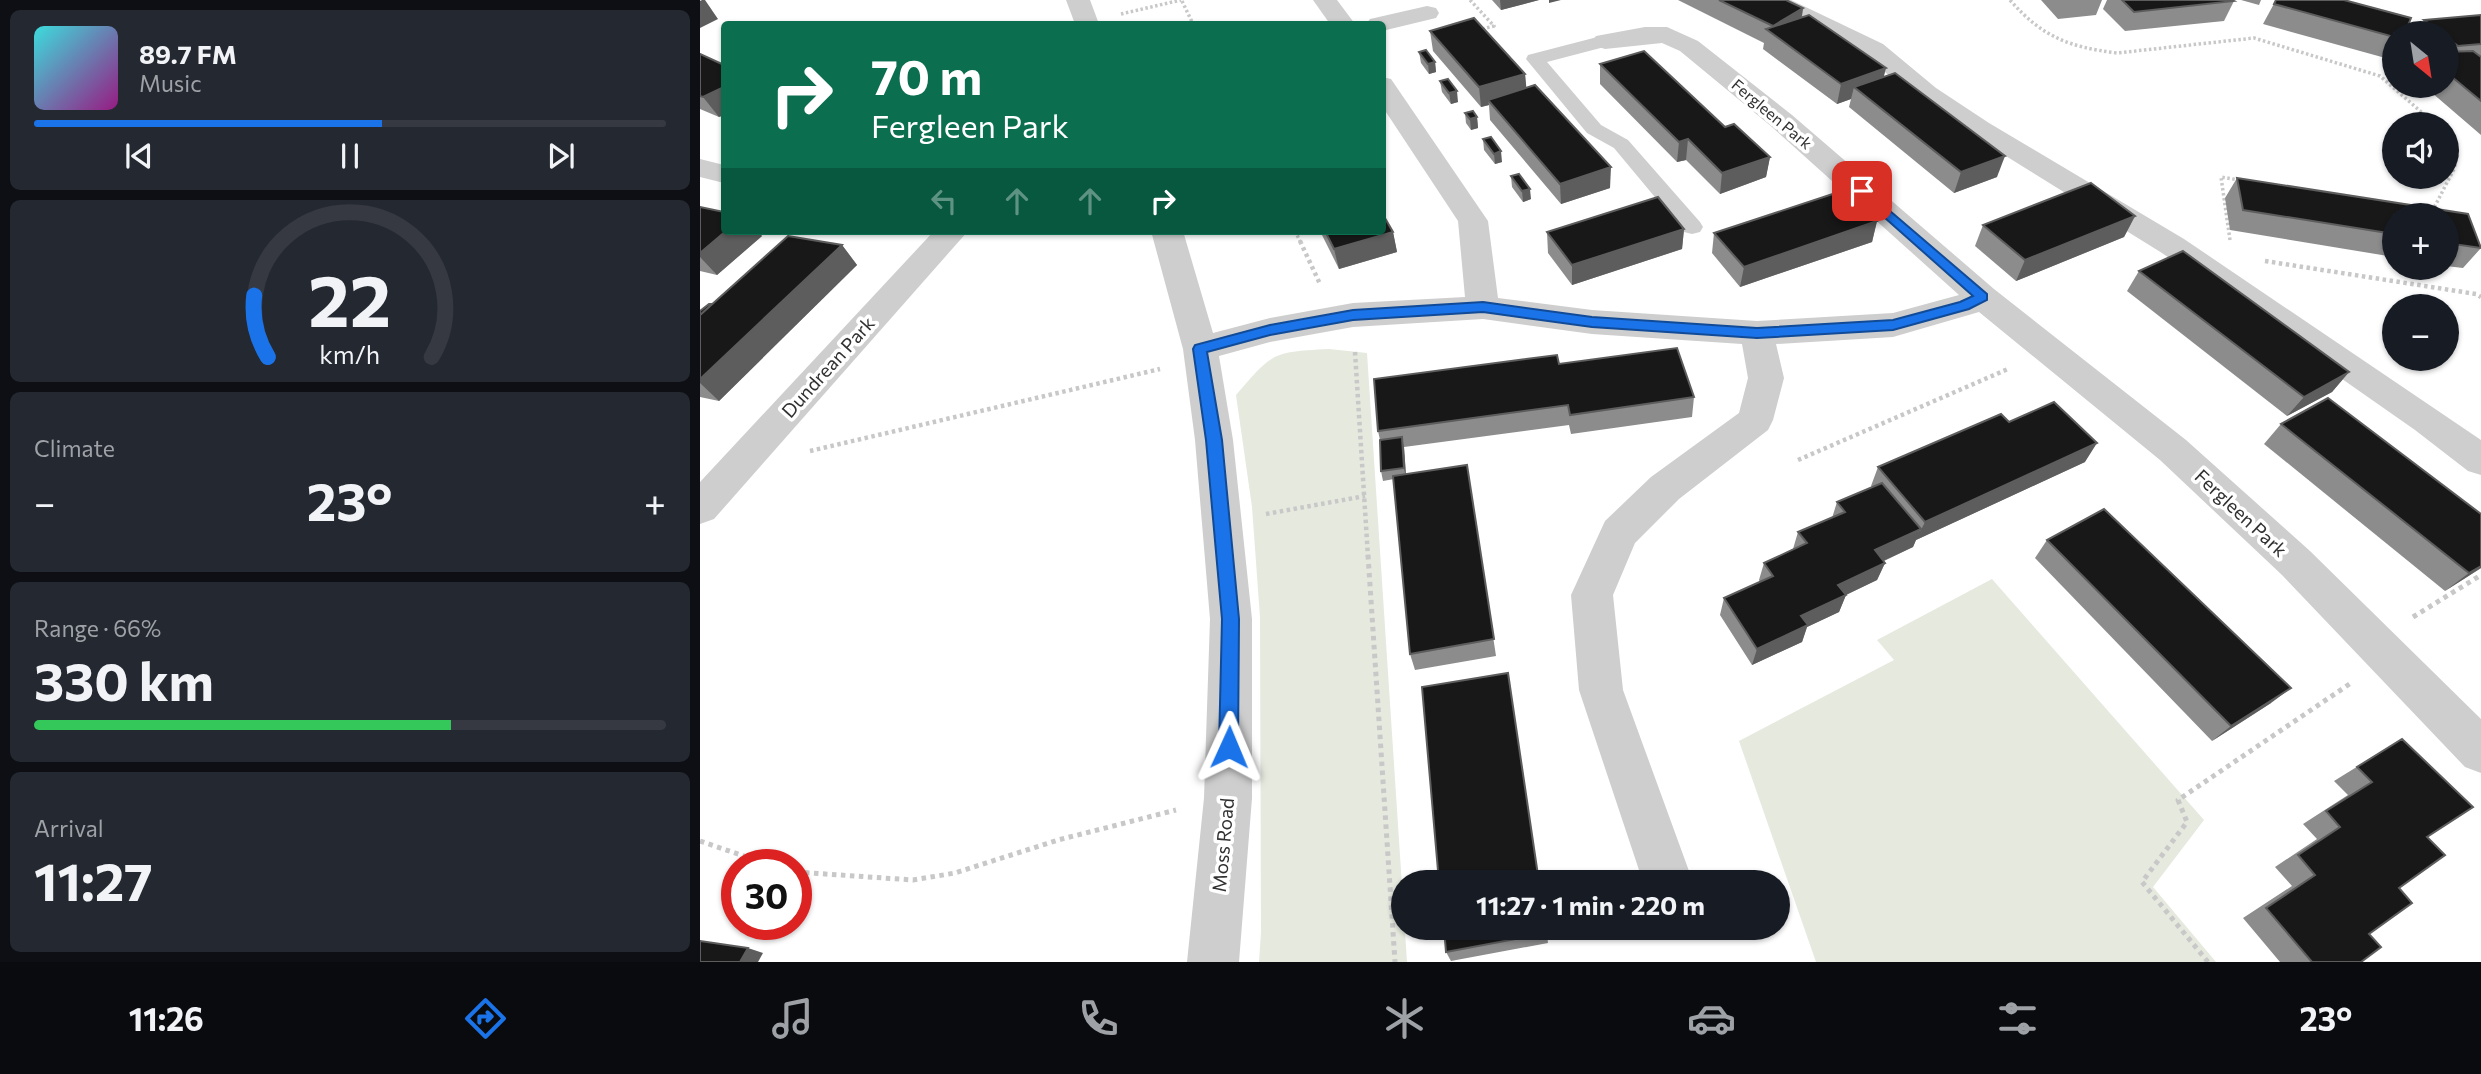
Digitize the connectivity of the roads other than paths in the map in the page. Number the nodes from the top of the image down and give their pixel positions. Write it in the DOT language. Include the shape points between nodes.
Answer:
graph roads {
  1 [pos="1325,0"];
  2 [pos="1772,0"];
  3 [pos="1427,13"];
  4 [pos="1340,21"];
  5 [pos="1386,22"];
  6 [pos="1605,41"];
  7 [pos="1386,91"];
  8 [pos="700,168"];
  9 [pos="721,173"];
  10 [pos="1692,227"];
  11 [pos="948,235"];
  12 [pos="1168,235"];
  13 [pos="1982,297"];
  14 [pos="1483,307"];
  15 [pos="1757,333"];
  16 [pos="1201,354"];
  17 [pos="2481,460"];
  18 [pos="701,505"];
  19 [pos="2481,751"];
  20 [pos="1664,870"];
  21 [pos="1213,962"];
  1 -- 4 [label="street"];
  2 -- 17 [label="street" via="1874,49 1926,94 2189,256"];
  3 -- 5 [label="street"];
  6 -- 10 [label="lane" via="1535,60 1594,129 1621,144"];
  6 -- 13 [label="street, Fergleen Park" via="1667,35 1689,46 1782,121"];
  7 -- 14 [label="street" via="1473,221"];
  8 -- 9 [label="street"];
  11 -- 18 [label="street, Dundrean Park"];
  12 -- 16 [label="street, Moss Road"];
  13 -- 15 [label="street" via="1893,325"];
  13 -- 19 [label="street, Fergleen Park" via="2173,450 2296,564"];
  14 -- 15 [label="street" via="1592,322"];
  14 -- 16 [label="street" via="1345,316"];
  15 -- 20 [label="street" via="1766,378 1755,420 1665,488 1619,533 1592,595 1601,690"];
  16 -- 21 [label="street, Moss Road" via="1214,440 1230,619 1228,798"];
}
